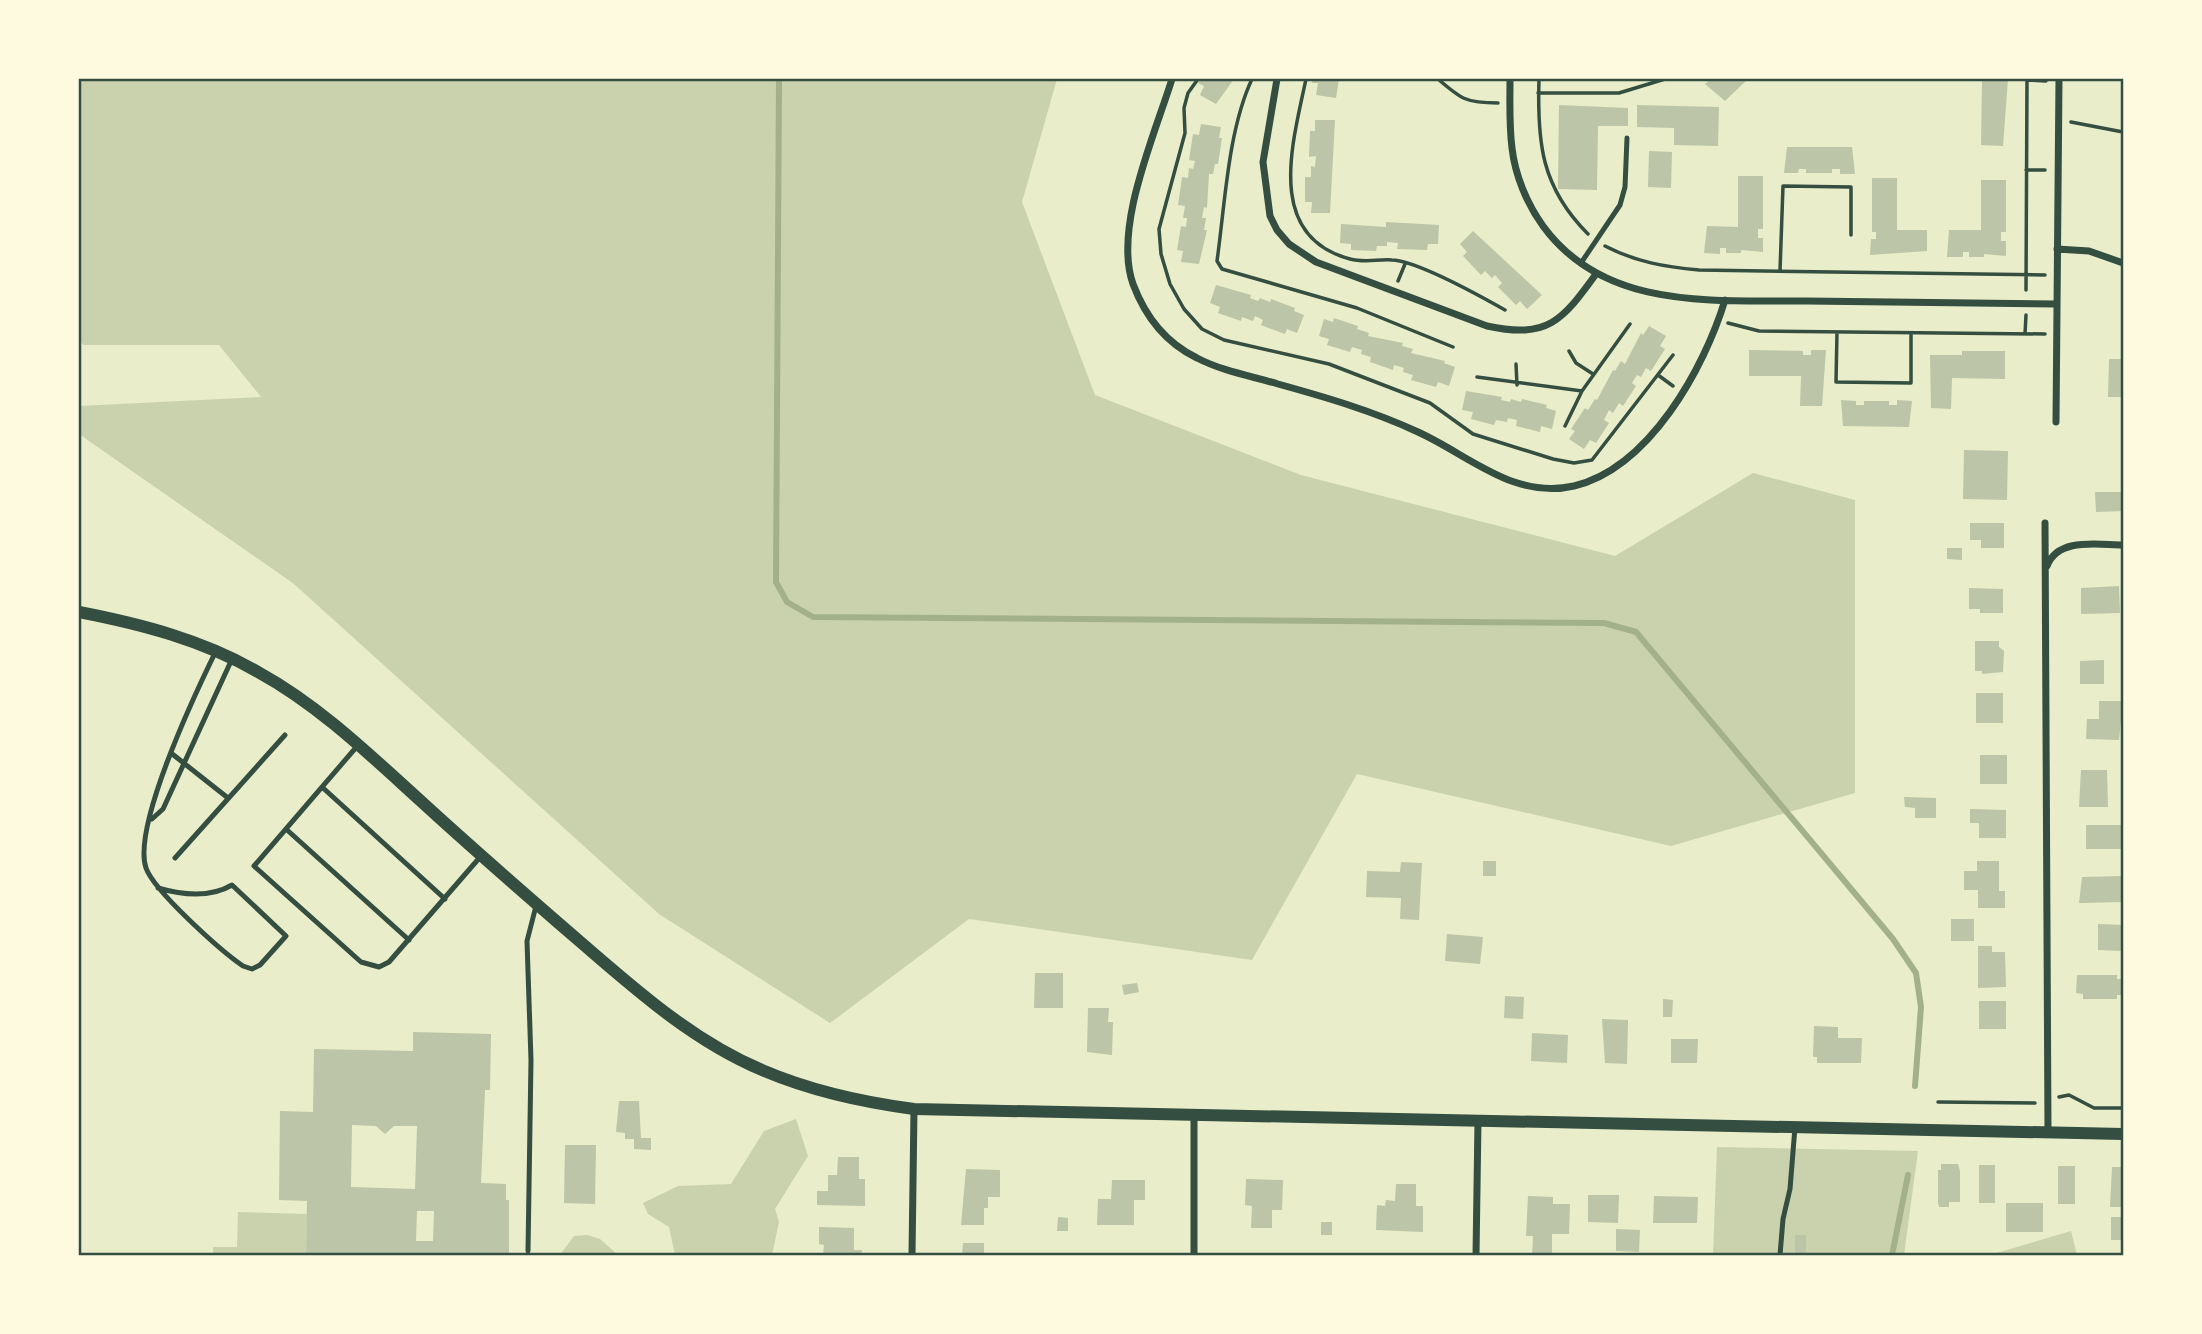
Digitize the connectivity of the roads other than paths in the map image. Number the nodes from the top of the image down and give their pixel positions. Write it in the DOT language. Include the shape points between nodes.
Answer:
graph roads {
  1 [pos="1172,79"];
  2 [pos="1277,79"];
  3 [pos="1510,79"];
  4 [pos="2059,80"];
  5 [pos="1627,138"];
  6 [pos="2057,249"];
  7 [pos="1581,263"];
  8 [pos="2123,263"];
  9 [pos="1596,274"];
  10 [pos="1725,300"];
  11 [pos="2056,304"];
  12 [pos="2056,422"];
  13 [pos="2045,523"];
  14 [pos="2123,545"];
  15 [pos="2044,573"];
  16 [pos="79,612"];
  17 [pos="215,652"];
  18 [pos="232,659"];
  19 [pos="285,735"];
  20 [pos="359,744"];
  21 [pos="171,753"];
  22 [pos="184,763"];
  23 [pos="322,787"];
  24 [pos="228,798"];
  25 [pos="152,819"];
  26 [pos="286,829"];
  27 [pos="481,856"];
  28 [pos="175,858"];
  29 [pos="158,888"];
  30 [pos="445,899"];
  31 [pos="537,903"];
  32 [pos="409,940"];
  33 [pos="914,1109"];
  34 [pos="1194,1115"];
  35 [pos="1478,1121"];
  36 [pos="1795,1127"];
  37 [pos="2048,1133"];
  38 [pos="2123,1134"];
  39 [pos="528,1251"];
  40 [pos="912,1255"];
  41 [pos="1194,1255"];
  42 [pos="1476,1255"];
  43 [pos="1780,1255"];
  1 -- 10 [label="street" via="1132,210 1127,262 1152,322 1196,358 1361,409 1419,432 1515,484 1537,489 1575,485 1608,471 1637,448 1682,393 1704,360"];
  2 -- 9 [label="street" via="1264,147 1264,178 1270,216 1301,254 1487,326 1511,331 1551,324 1569,312"];
  3 -- 7 [label="street" via="1512,150 1520,182 1555,243"];
  4 -- 6 [label="street"];
  5 -- 7 [label="lane" via="1620,205"];
  6 -- 8 [label="street" via="2089,251"];
  6 -- 11 [label="street"];
  7 -- 9 [label="street"];
  9 -- 10 [label="street" via="1629,289 1661,296"];
  10 -- 11 [label="street"];
  11 -- 12 [label="street"];
  13 -- 15 [label="street"];
  14 -- 15 [label="street" via="2062,548 2050,557"];
  15 -- 37 [label="street"];
  16 -- 17 [label="street" via="144,625"];
  17 -- 18 [label="street"];
  17 -- 21 [label="lane"];
  18 -- 20 [label="street" via="258,671"];
  18 -- 22 [label="lane"];
  19 -- 24 [label="lane"];
  20 -- 23 [label="lane"];
  20 -- 27 [label="street"];
  21 -- 22 [label="lane"];
  21 -- 25 [label="lane"];
  22 -- 24 [label="lane"];
  22 -- 25 [label="lane" via="163,809"];
  23 -- 26 [label="lane"];
  23 -- 30 [label="lane"];
  24 -- 28 [label="lane"];
  25 -- 29 [label="lane" via="144,857"];
  26 -- 32 [label="lane"];
  26 -- 32 [label="lane" via="254,866 351,954 379,967"];
  27 -- 30 [label="lane"];
  27 -- 31 [label="street"];
  29 -- 29 [label="lane" via="248,969 260,965 286,936 232,885 190,894"];
  30 -- 32 [label="lane"];
  31 -- 33 [label="street" via="693,1033 791,1081 837,1096"];
  31 -- 39 [label="lane" via="527,941 531,1060"];
  33 -- 34 [label="street"];
  33 -- 40 [label="street"];
  34 -- 35 [label="street"];
  34 -- 41 [label="street"];
  35 -- 36 [label="street"];
  35 -- 42 [label="street"];
  36 -- 37 [label="street"];
  36 -- 43 [label="lane"];
  37 -- 38 [label="street"];
}
